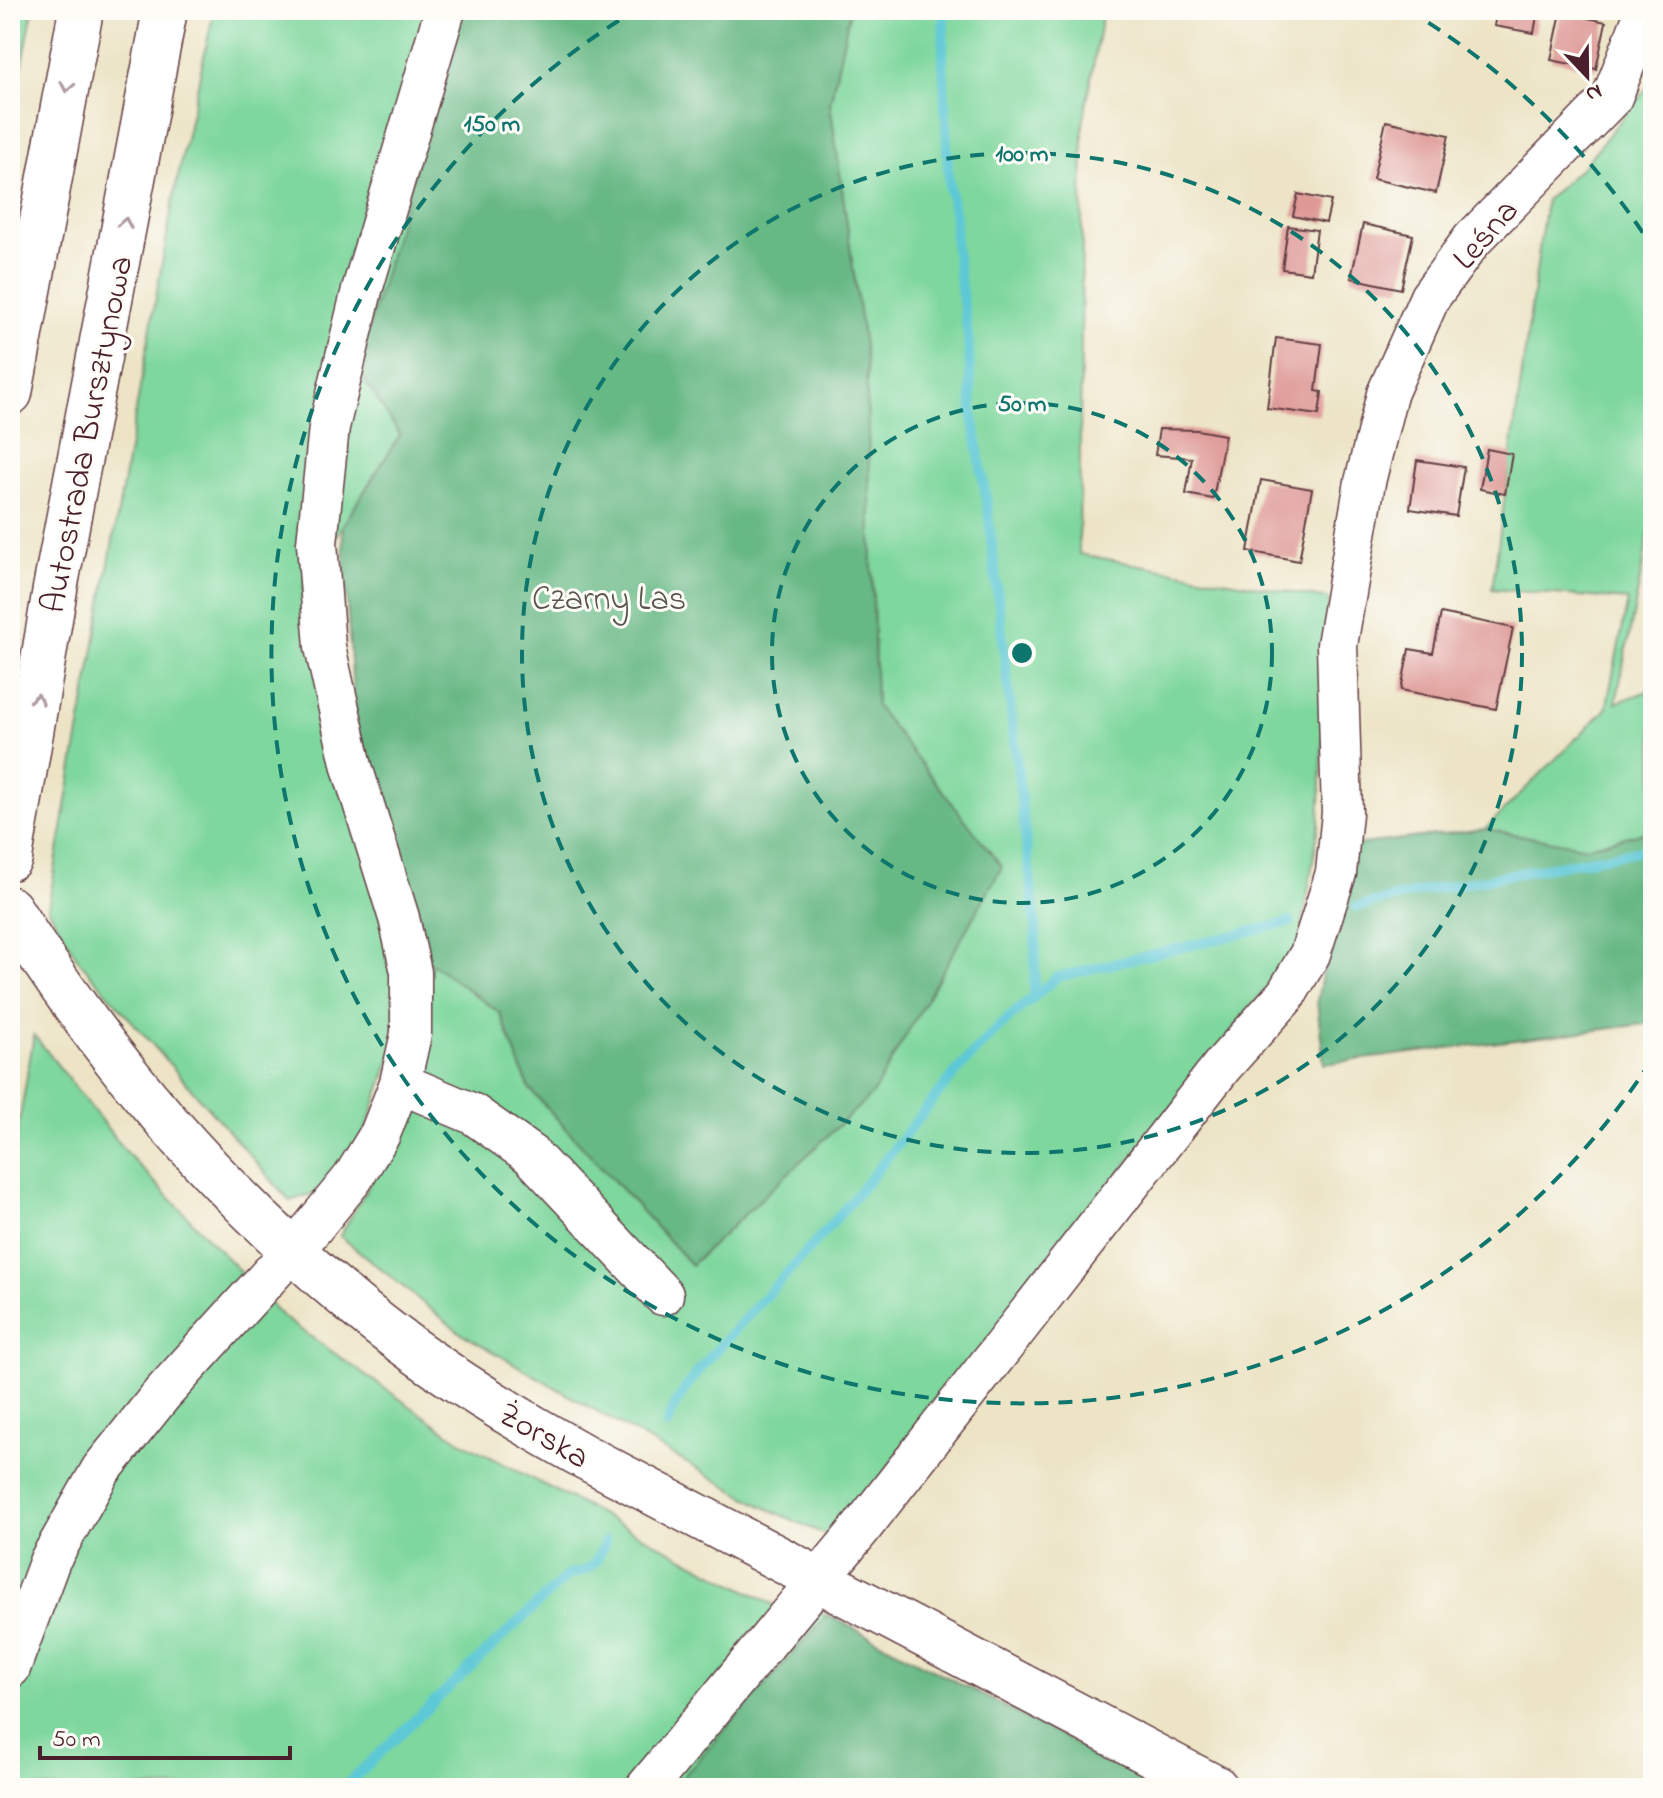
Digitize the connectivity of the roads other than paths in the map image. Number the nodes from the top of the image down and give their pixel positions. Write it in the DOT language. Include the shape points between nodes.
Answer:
graph roads {
  1 [pos="81,10"];
  2 [pos="165,10"];
  3 [pos="445,10"];
  4 [pos="1646,10"];
  5 [pos="10,393"];
  6 [pos="10,858"];
  7 [pos="10,909"];
  8 [pos="400,1083"];
  9 [pos="292,1250"];
  10 [pos="663,1295"];
  11 [pos="820,1580"];
  12 [pos="10,1668"];
  13 [pos="646,1788"];
  14 [pos="1216,1788"];
  1 -- 5 [label="main road, one-way"];
  6 -- 2 [label="main road, Autostrada Bursztynowa, one-way" via="55,589"];
  3 -- 8 [label="street" via="358,305 329,427 317,543 325,647 352,767 411,972 411,1034"];
  4 -- 11 [label="street, Leśna" via="1612,97 1472,240 1430,297 1387,394 1365,482 1337,645 1342,813 1336,873 1310,954 1286,995 1223,1065"];
  7 -- 9 [label="main road, Żorska" via="116,1062 183,1143"];
  8 -- 9 [label="street" via="380,1134 353,1178"];
  8 -- 10 [label="street" via="473,1114 531,1155"];
  9 -- 11 [label="main road, Żorska" via="361,1311 485,1399"];
  9 -- 12 [label="street" via="101,1470 50,1560"];
  11 -- 13 [label="street, Leśna"];
  11 -- 14 [label="main road, Żorska"];
}
